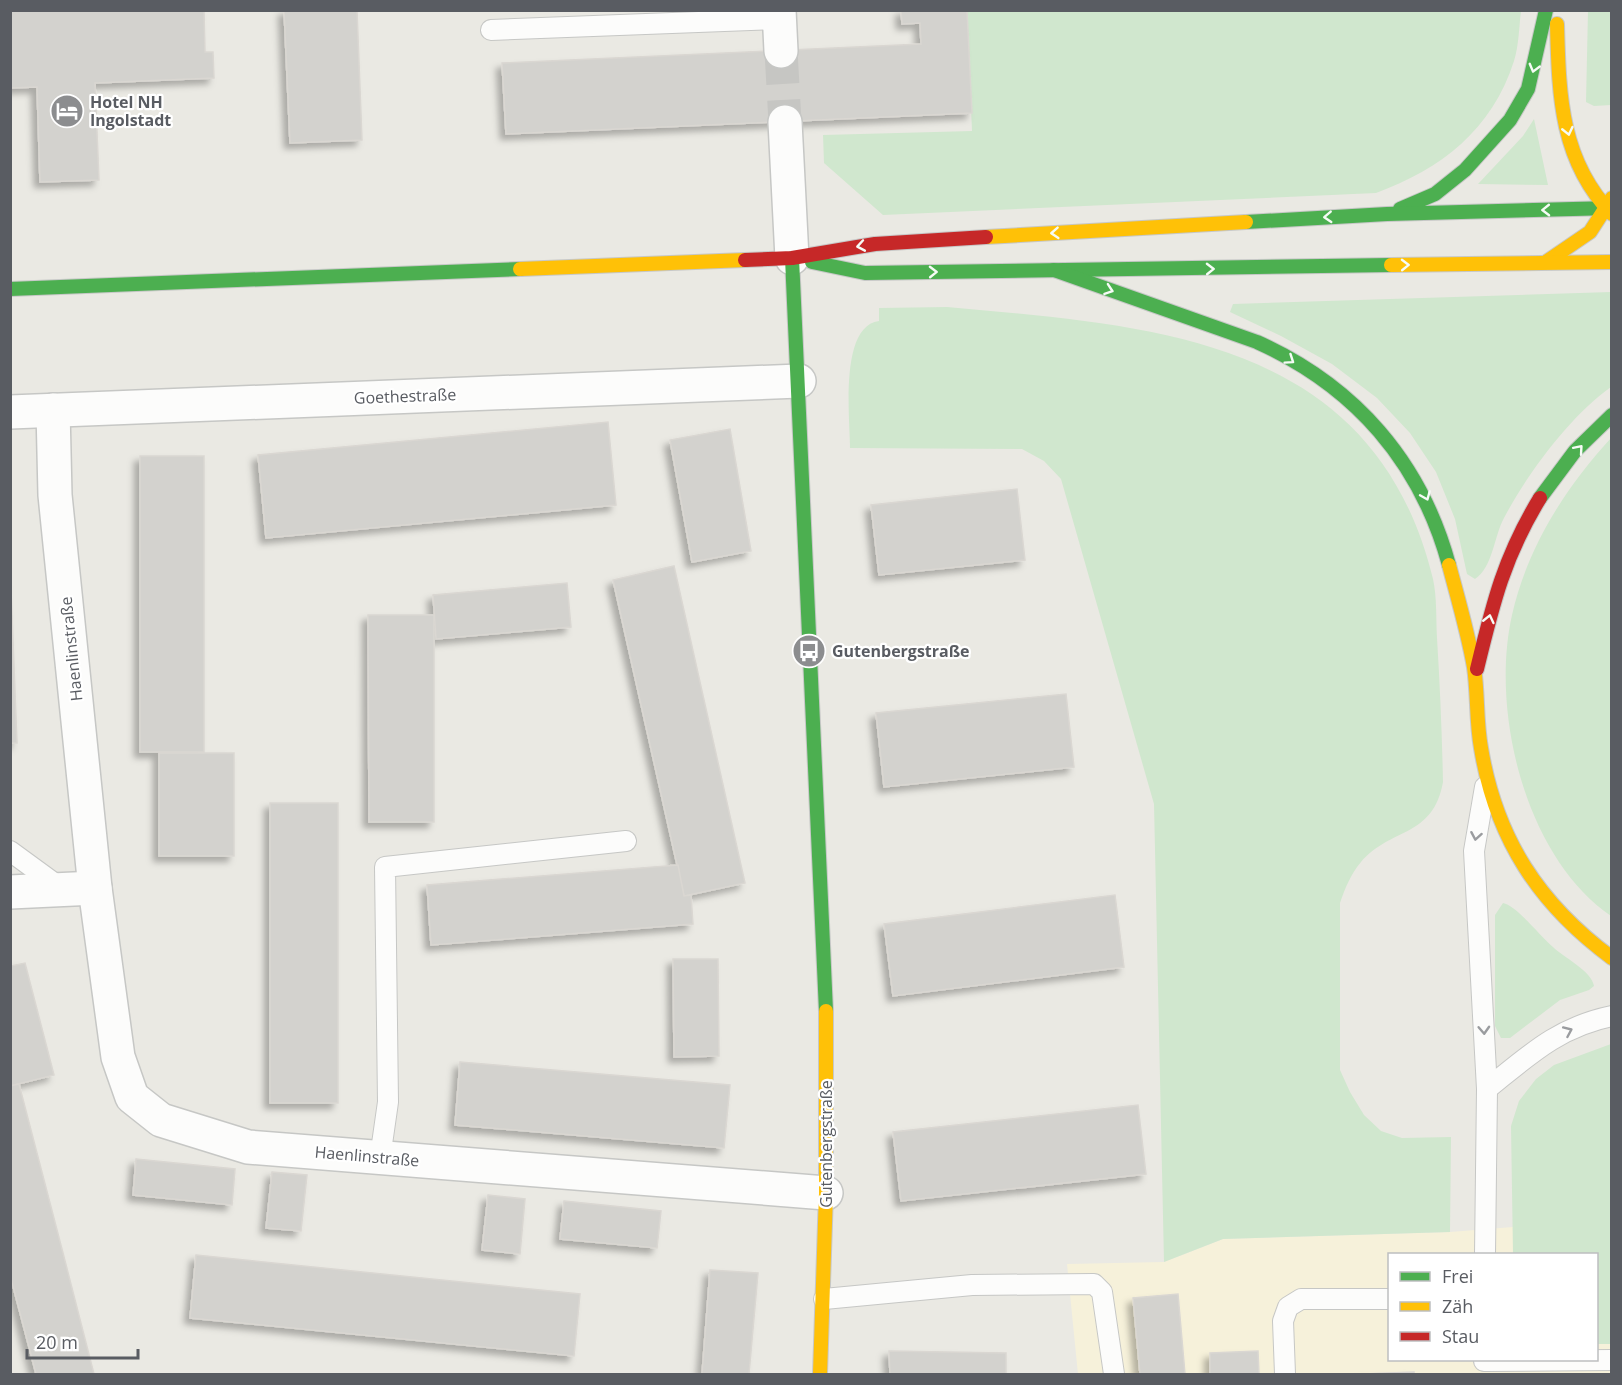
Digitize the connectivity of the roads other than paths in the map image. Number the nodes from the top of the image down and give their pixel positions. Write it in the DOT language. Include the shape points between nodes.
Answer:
graph roads {
  1 [pos="1546,10"];
  2 [pos="1556,10"];
  3 [pos="780,27"];
  4 [pos="491,30"];
  5 [pos="784,122"];
  6 [pos="1610,207"];
  7 [pos="1387,214"];
  8 [pos="792,258"];
  9 [pos="1546,262"];
  10 [pos="1611,262"];
  11 [pos="1054,270"];
  12 [pos="10,289"];
  13 [pos="799,381"];
  14 [pos="53,410"];
  15 [pos="10,412"];
  16 [pos="1611,415"];
  17 [pos="1476,676"];
  18 [pos="1486,778"];
  19 [pos="626,841"];
  20 [pos="10,851"];
  21 [pos="95,888"];
  22 [pos="63,889"];
  23 [pos="10,892"];
  24 [pos="1611,958"];
  25 [pos="1611,1016"];
  26 [pos="1487,1089"];
  27 [pos="380,1158"];
  28 [pos="826,1193"];
  29 [pos="1485,1253"];
  30 [pos="824,1299"];
  31 [pos="1388,1299"];
  32 [pos="1586,1361"];
  33 [pos="1484,1365"];
  34 [pos="820,1374"];
  35 [pos="1114,1374"];
  36 [pos="1286,1374"];
  1 -- 7 [label="main road, one-way" via="1528,89 1510,120 1465,170 1435,194"];
  2 -- 6 [label="main road, one-way" via="1558,80 1571,145 1580,171"];
  3 -- 4 [label="lane"];
  5 -- 8 [label="street, Gutenbergstraße"];
  6 -- 7 [label="main road, one-way"];
  6 -- 9 [label="main road" via="1590,231"];
  7 -- 8 [label="main road, one-way" via="875,244"];
  8 -- 11 [label="main road, one-way" via="866,273"];
  8 -- 12 [label="main road"];
  8 -- 13 [label="main road, Gutenbergstraße"];
  9 -- 10 [label="main road"];
  11 -- 9 [label="main road, one-way"];
  11 -- 17 [label="main road, one-way" via="1276,350 1334,389 1369,419 1399,451 1421,486 1455,588"];
  13 -- 14 [label="street, Goethestraße"];
  13 -- 28 [label="main road, Gutenbergstraße" via="826,974"];
  14 -- 15 [label="street, Goethestraße"];
  14 -- 21 [label="street, Haenlinstraße" via="55,495"];
  17 -- 16 [label="main road, one-way" via="1496,588 1514,546 1538,502 1565,465"];
  17 -- 18 [label="main road" via="1476,712"];
  18 -- 24 [label="main road" via="1498,819 1537,888 1563,918"];
  18 -- 26 [label="lane, one-way" via="1474,850"];
  19 -- 27 [label="lane" via="385,867 388,1102"];
  20 -- 22 [label="lane"];
  21 -- 22 [label="street"];
  21 -- 27 [label="street, Haenlinstraße" via="118,1057 132,1097 161,1120 248,1147"];
  22 -- 23 [label="street"];
  26 -- 25 [label="lane, one-way" via="1546,1041"];
  26 -- 29 [label="lane"];
  27 -- 28 [label="street, Haenlinstraße"];
  28 -- 30 [label="main road, Gutenbergstraße"];
  30 -- 34 [label="main road, Gutenbergstraße"];
  30 -- 35 [label="lane" via="972,1285 1094,1284 1102,1292"];
  31 -- 36 [label="lane" via="1302,1299 1288,1306 1283,1321"];
  32 -- 33 [label="lane"];
}
